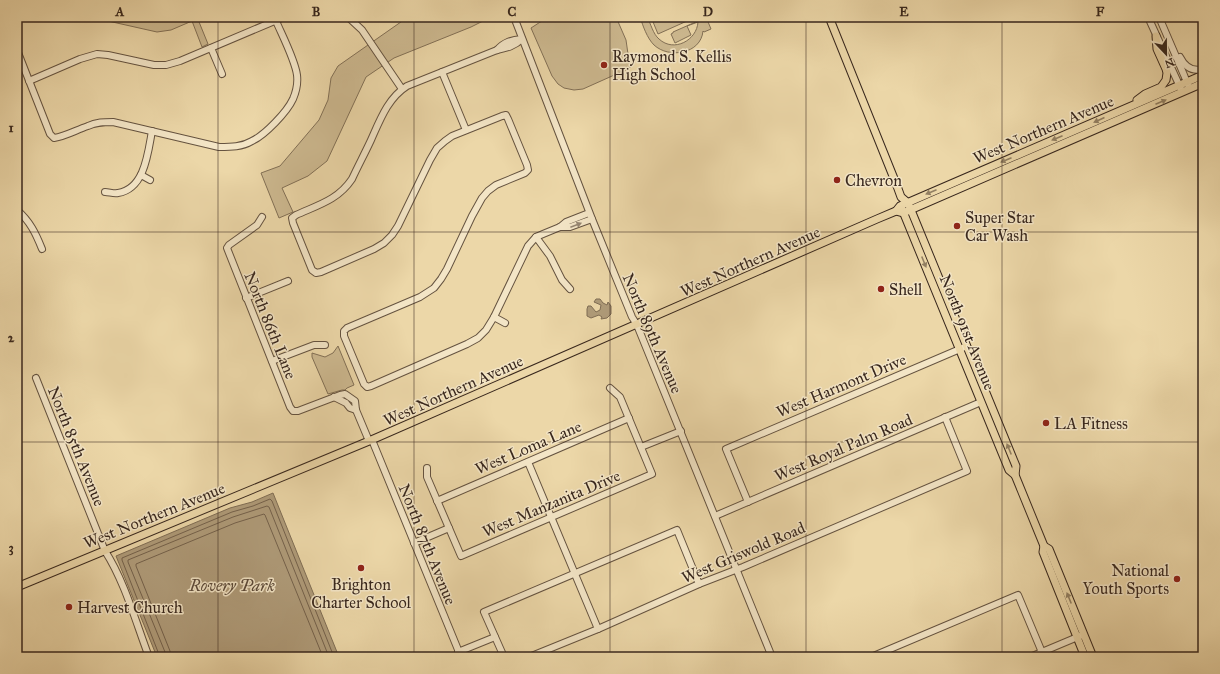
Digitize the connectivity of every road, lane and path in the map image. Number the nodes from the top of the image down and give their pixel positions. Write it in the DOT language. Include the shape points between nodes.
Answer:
graph roads {
  1 [pos="19,17"];
  2 [pos="284,17"];
  3 [pos="348,17"];
  4 [pos="514,17"];
  5 [pos="829,17"];
  6 [pos="1148,17"];
  7 [pos="1159,17"];
  8 [pos="276,21"];
  9 [pos="17,27"];
  10 [pos="1165,32"];
  11 [pos="1156,36"];
  12 [pos="522,39"];
  13 [pos="211,48"];
  14 [pos="17,50"];
  15 [pos="1203,69"];
  16 [pos="442,72"];
  17 [pos="222,74"];
  18 [pos="1203,75"];
  19 [pos="28,81"];
  20 [pos="1187,82"];
  21 [pos="1203,84"];
  22 [pos="1179,85"];
  23 [pos="402,89"];
  24 [pos="1186,91"];
  25 [pos="1125,108"];
  26 [pos="466,130"];
  27 [pos="152,131"];
  28 [pos="1042,145"];
  29 [pos="219,146"];
  30 [pos="1045,152"];
  31 [pos="219,154"];
  32 [pos="141,175"];
  33 [pos="150,180"];
  34 [pos="105,192"];
  35 [pos="901,196"];
  36 [pos="909,206"];
  37 [pos="17,210"];
  38 [pos="900,210"];
  39 [pos="590,216"];
  40 [pos="262,217"];
  41 [pos="536,238"];
  42 [pos="42,249"];
  43 [pos="929,275"];
  44 [pos="288,281"];
  45 [pos="570,289"];
  46 [pos="246,298"];
  47 [pos="954,313"];
  48 [pos="494,317"];
  49 [pos="505,323"];
  50 [pos="637,325"];
  51 [pos="325,346"];
  52 [pos="963,347"];
  53 [pos="272,361"];
  54 [pos="36,378"];
  55 [pos="610,388"];
  56 [pos="334,397"];
  57 [pos="350,397"];
  58 [pos="981,402"];
  59 [pos="346,403"];
  60 [pos="356,410"];
  61 [pos="629,418"];
  62 [pos="945,418"];
  63 [pos="681,431"];
  64 [pos="1003,434"];
  65 [pos="371,441"];
  66 [pos="641,447"];
  67 [pos="528,462"];
  68 [pos="427,468"];
  69 [pos="1015,474"];
  70 [pos="437,501"];
  71 [pos="748,502"];
  72 [pos="715,516"];
  73 [pos="551,517"];
  74 [pos="449,528"];
  75 [pos="414,543"];
  76 [pos="105,551"];
  77 [pos="737,569"];
  78 [pos="575,574"];
  79 [pos="699,584"];
  80 [pos="17,587"];
  81 [pos="598,628"];
  82 [pos="1080,636"];
  83 [pos="495,637"];
  84 [pos="460,655"];
  85 [pos="1042,655"];
  86 [pos="149,657"];
  87 [pos="504,657"];
  88 [pos="529,657"];
  89 [pos="772,657"];
  90 [pos="871,657"];
  91 [pos="1030,657"];
  92 [pos="1085,657"];
  93 [pos="1093,657"];
  1 -- 9 [label="street"];
  2 -- 8 [label="street"];
  3 -- 23 [label="street" via="366,35"];
  4 -- 12 [label="street, North 89th Avenue"];
  5 -- 35 [label="main road, North 91st Avenue"];
  6 -- 11 [label="street"];
  7 -- 10 [label="street"];
  8 -- 13 [label="street"];
  8 -- 29 [label="street" via="297,75 294,98 259,138 244,145"];
  10 -- 15 [label="street" via="1173,41 1186,66 1193,70"];
  10 -- 20 [label="street"];
  11 -- 22 [label="street"];
  11 -- 25 [label="main road" via="1157,49 1167,73 1165,83"];
  12 -- 16 [label="street" via="516,45"];
  12 -- 39 [label="street, North 89th Avenue"];
  13 -- 17 [label="street"];
  13 -- 19 [label="street" via="166,65 97,54"];
  14 -- 19 [label="street"];
  16 -- 23 [label="street"];
  16 -- 26 [label="street"];
  18 -- 20 [label="main road, West Northern Avenue"];
  19 -- 27 [label="street" via="54,138 89,125 107,122"];
  20 -- 22 [label="main road, West Northern Avenue"];
  20 -- 24 [label="street"];
  21 -- 24 [label="main road, West Northern Avenue"];
  22 -- 24 [label="street"];
  22 -- 25 [label="main road, West Northern Avenue"];
  23 -- 26 [label="street" via="394,96 382,115 348,185 332,199 292,218 312,270 316,273 374,250 384,243 398,226 437,148 452,136"];
  30 -- 24 [label="main road, West Northern Avenue, one-way"];
  25 -- 28 [label="main road, West Northern Avenue, one-way"];
  26 -- 48 [label="street" via="506,115 528,170 496,186 482,198 442,279 434,288 420,297 347,328 344,336 364,384 371,386 478,338"];
  27 -- 29 [label="street"];
  27 -- 32 [label="street"];
  28 -- 30 [label="main road"];
  28 -- 36 [label="main road, West Northern Avenue, one-way"];
  29 -- 31 [label="street"];
  30 -- 36 [label="main road, West Northern Avenue"];
  32 -- 33 [label="street"];
  32 -- 34 [label="street" via="125,191"];
  35 -- 36 [label="main road, North 91st Avenue"];
  35 -- 38 [label="main road, North 91st Avenue"];
  36 -- 38 [label="main road, West Northern Avenue"];
  36 -- 47 [label="main road, North 91st Avenue"];
  37 -- 42 [label="street" via="37,235"];
  38 -- 43 [label="main road, North 91st Avenue, one-way"];
  38 -- 50 [label="main road, West Northern Avenue"];
  39 -- 41 [label="street" via="570,227 560,227"];
  39 -- 50 [label="street, North 89th Avenue"];
  40 -- 46 [label="street, North 86th Lane" via="257,225 227,248"];
  41 -- 45 [label="street"];
  41 -- 48 [label="street" via="523,254"];
  43 -- 47 [label="main road" via="936,279"];
  43 -- 52 [label="main road, North 91st Avenue"];
  44 -- 46 [label="street"];
  46 -- 53 [label="street, North 86th Lane"];
  47 -- 52 [label="main road, North 91st Avenue"];
  48 -- 49 [label="street"];
  50 -- 63 [label="street, North 89th Avenue"];
  50 -- 65 [label="main road, West Northern Avenue"];
  51 -- 53 [label="street" via="314,345"];
  52 -- 58 [label="main road, North 91st Avenue"];
  52 -- 64 [label="main road, North 91st Avenue"];
  52 -- 71 [label="street, West Harmont Drive" via="726,449"];
  53 -- 56 [label="street, North 86th Lane" via="293,411"];
  54 -- 76 [label="street, North 85th Avenue"];
  55 -- 61 [label="street" via="620,397"];
  56 -- 57 [label="street" via="345,394"];
  56 -- 59 [label="street"];
  57 -- 59 [label="street"];
  57 -- 60 [label="street, North 87th Avenue" via="355,401"];
  58 -- 62 [label="street, West Royal Palm Road"];
  58 -- 64 [label="main road" via="987,407"];
  58 -- 69 [label="main road, North 91st Avenue" via="1009,470"];
  59 -- 60 [label="street"];
  60 -- 65 [label="street, North 87th Avenue"];
  61 -- 66 [label="street"];
  61 -- 67 [label="street, West Loma Lane"];
  62 -- 71 [label="street, West Royal Palm Road"];
  62 -- 77 [label="street, West Griswold Road" via="968,471"];
  63 -- 66 [label="street"];
  63 -- 72 [label="street, North 89th Avenue"];
  69 -- 64 [label="main road, North 91st Avenue, one-way" via="1016,466"];
  65 -- 75 [label="street, North 87th Avenue"];
  65 -- 76 [label="main road, West Northern Avenue"];
  66 -- 73 [label="street, West Manzanita Drive" via="652,474"];
  67 -- 70 [label="street, West Loma Lane"];
  67 -- 73 [label="street"];
  68 -- 70 [label="street" via="427,477"];
  69 -- 82 [label="main road, North 91st Avenue" via="1044,546 1049,549"];
  70 -- 74 [label="street"];
  71 -- 72 [label="street, West Royal Palm Road"];
  72 -- 77 [label="street, North 89th Avenue"];
  73 -- 74 [label="street, West Manzanita Drive" via="461,556"];
  73 -- 78 [label="street"];
  74 -- 75 [label="street"];
  75 -- 84 [label="street, North 87th Avenue"];
  76 -- 80 [label="main road, West Northern Avenue"];
  76 -- 86 [label="street, North 85th Avenue" via="119,578"];
  77 -- 79 [label="street, West Griswold Road"];
  77 -- 89 [label="street, North 89th Avenue"];
  78 -- 79 [label="street" via="677,530"];
  78 -- 81 [label="street"];
  78 -- 83 [label="street" via="484,612"];
  79 -- 81 [label="street, West Griswold Road"];
  81 -- 88 [label="street, West Griswold Road"];
  82 -- 85 [label="street"];
  82 -- 92 [label="main road, North 91st Avenue"];
  82 -- 93 [label="main road, North 91st Avenue"];
  83 -- 84 [label="street"];
  83 -- 87 [label="street"];
  85 -- 90 [label="street" via="1018,595"];
  85 -- 91 [label="street"];
}
